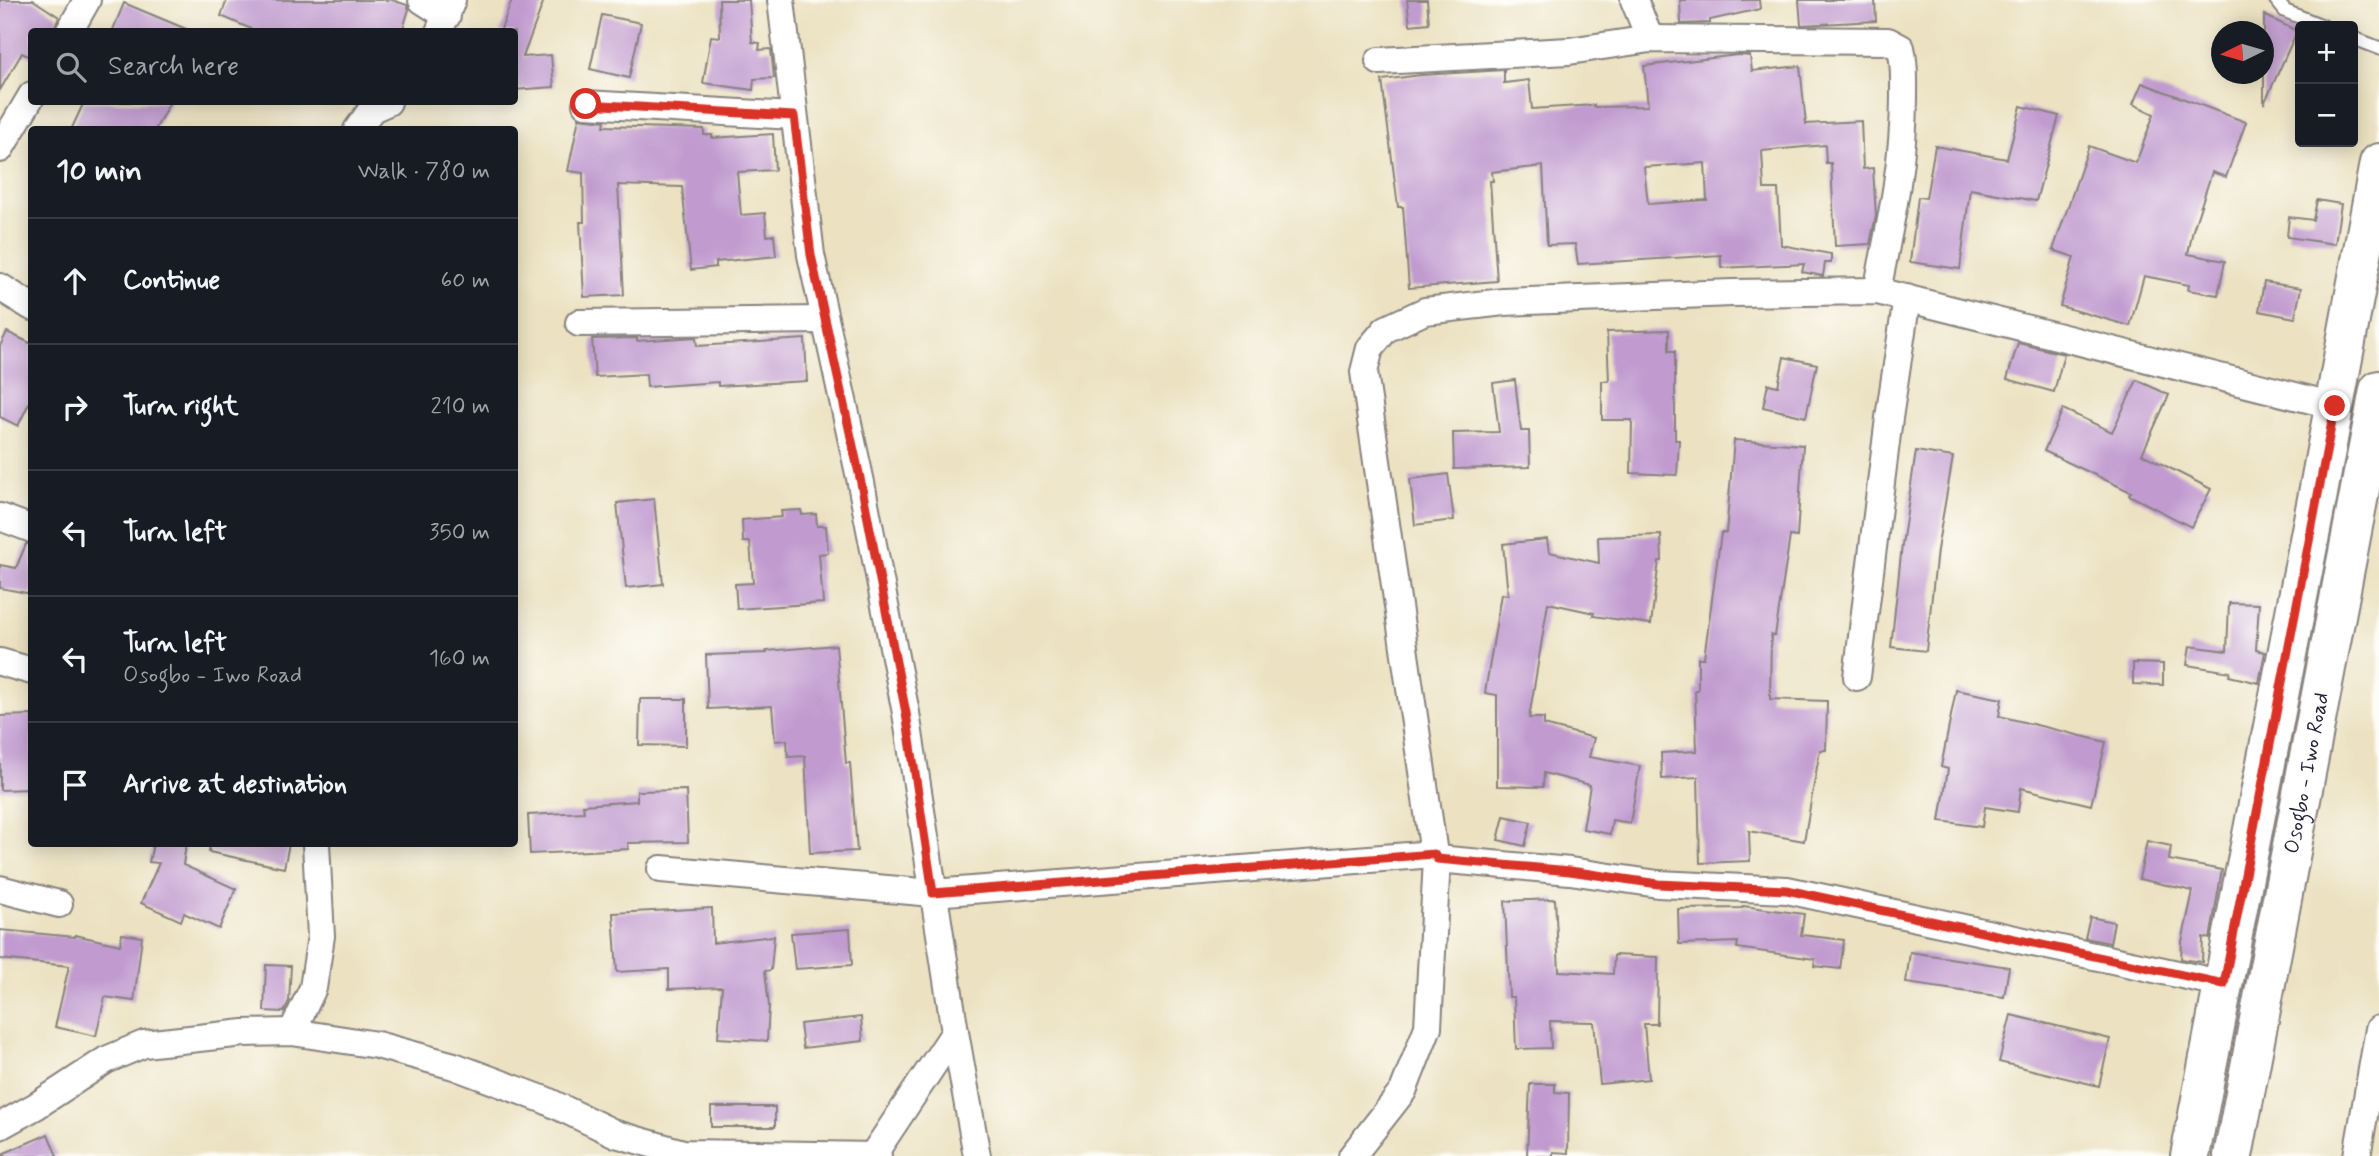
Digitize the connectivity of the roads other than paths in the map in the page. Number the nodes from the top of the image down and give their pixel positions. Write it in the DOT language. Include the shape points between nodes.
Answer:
graph roads {
  1 [pos="87,0"];
  2 [pos="422,0"];
  3 [pos="781,0"];
  4 [pos="1634,0"];
  5 [pos="2276,0"];
  6 [pos="446,16"];
  7 [pos="2310,21"];
  8 [pos="71,28"];
  9 [pos="1650,39"];
  10 [pos="2358,40"];
  11 [pos="2379,48"];
  12 [pos="1380,61"];
  13 [pos="28,102"];
  14 [pos="586,104"];
  15 [pos="381,105"];
  16 [pos="794,116"];
  17 [pos="361,126"];
  18 [pos="0,149"];
  19 [pos="2379,163"];
  20 [pos="0,287"];
  21 [pos="1877,290"];
  22 [pos="1907,298"];
  23 [pos="28,304"];
  24 [pos="825,320"];
  25 [pos="579,323"];
  26 [pos="2379,390"];
  27 [pos="2335,406"];
  28 [pos="2373,456"];
  29 [pos="0,517"];
  30 [pos="28,528"];
  31 [pos="0,662"];
  32 [pos="28,670"];
  33 [pos="1857,677"];
  34 [pos="316,847"];
  35 [pos="1436,856"];
  36 [pos="661,869"];
  37 [pos="0,888"];
  38 [pos="933,893"];
  39 [pos="59,904"];
  40 [pos="2224,984"];
  41 [pos="2379,1029"];
  42 [pos="292,1032"];
  43 [pos="955,1032"];
  44 [pos="0,1126"];
  45 [pos="876,1156"];
  46 [pos="977,1156"];
  47 [pos="1352,1156"];
  48 [pos="2190,1156"];
  49 [pos="2233,1156"];
  50 [pos="2357,1156"];
  1 -- 8 [label="street"];
  2 -- 6 [label="street"];
  3 -- 16 [label="street"];
  4 -- 9 [label="street"];
  5 -- 7 [label="lane" via="2285,11"];
  9 -- 12 [label="street" via="1569,51"];
  9 -- 21 [label="street" via="1888,41 1901,48 1904,126 1898,188"];
  10 -- 11 [label="lane"];
  13 -- 18 [label="street"];
  14 -- 16 [label="street"];
  15 -- 17 [label="street" via="372,109"];
  16 -- 24 [label="street" via="811,255"];
  19 -- 27 [label="main road, Osogbo - Iwo Road"];
  20 -- 23 [label="street"];
  21 -- 22 [label="street"];
  21 -- 35 [label="street" via="1465,306 1425,311 1386,329 1370,348 1364,372"];
  22 -- 27 [label="street"];
  22 -- 33 [label="street"];
  24 -- 25 [label="street"];
  24 -- 38 [label="street" via="904,700"];
  26 -- 28 [label="main road, Osogbo - Iwo Road"];
  27 -- 40 [label="main road, Osogbo - Iwo Road"];
  28 -- 49 [label="main road, Osogbo - Iwo Road"];
  29 -- 30 [label="street"];
  31 -- 32 [label="street"];
  34 -- 42 [label="street" via="321,936 313,988"];
  35 -- 38 [label="street"];
  35 -- 40 [label="street" via="1658,884 1787,890"];
  35 -- 47 [label="street" via="1428,1027 1403,1091"];
  36 -- 38 [label="street"];
  37 -- 39 [label="street"];
  38 -- 43 [label="street"];
  40 -- 48 [label="main road, Osogbo - Iwo Road"];
  41 -- 50 [label="street"];
  42 -- 44 [label="street" via="244,1032 145,1044 106,1060"];
  42 -- 45 [label="street" via="377,1045 454,1066 545,1100 617,1134 683,1153"];
  43 -- 45 [label="street"];
  43 -- 46 [label="street"];
}
